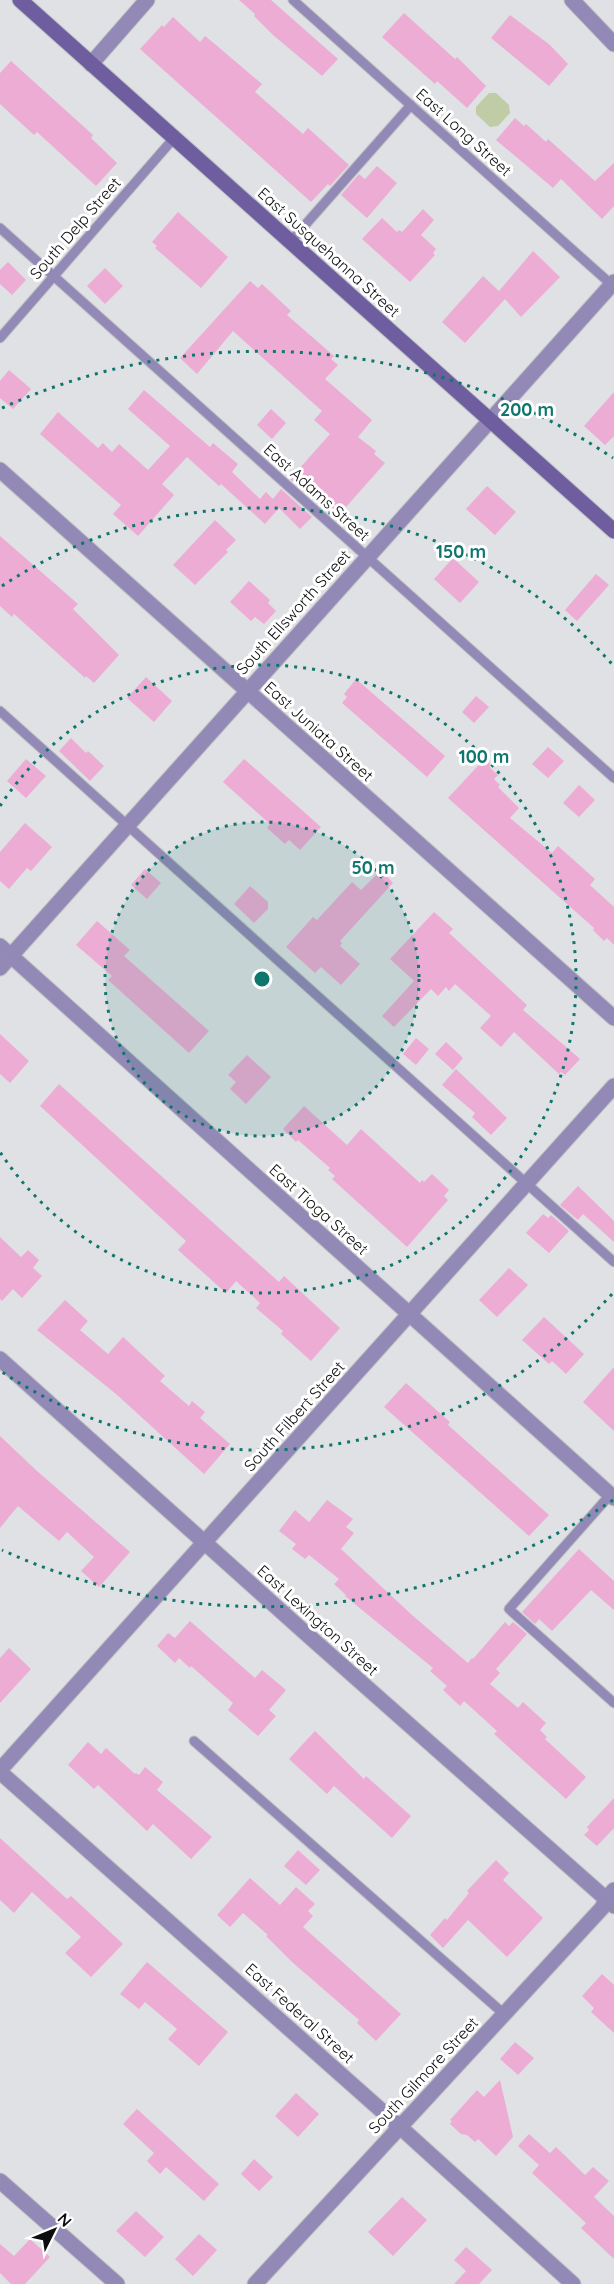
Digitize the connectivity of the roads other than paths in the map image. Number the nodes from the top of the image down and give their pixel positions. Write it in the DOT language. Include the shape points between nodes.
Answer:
graph roads {
  1 [pos="20,0"];
  2 [pos="147,0"];
  3 [pos="293,0"];
  4 [pos="572,0"];
  5 [pos="614,44"];
  6 [pos="90,63"];
  7 [pos="411,105"];
  8 [pos="174,138"];
  9 [pos="0,228"];
  10 [pos="290,242"];
  11 [pos="54,276"];
  12 [pos="613,284"];
  13 [pos="0,338"];
  14 [pos="491,421"];
  15 [pos="0,470"];
  16 [pos="614,531"];
  17 [pos="368,557"];
  18 [pos="246,690"];
  19 [pos="0,711"];
  20 [pos="614,778"];
  21 [pos="127,824"];
  22 [pos="6,950"];
  23 [pos="0,968"];
  24 [pos="614,1018"];
  25 [pos="614,1086"];
  26 [pos="527,1184"];
  27 [pos="614,1262"];
  28 [pos="410,1315"];
  29 [pos="0,1359"];
  30 [pos="612,1497"];
  31 [pos="204,1542"];
  32 [pos="614,1703"];
  33 [pos="194,1742"];
  34 [pos="0,1771"];
  35 [pos="611,1898"];
  36 [pos="504,2014"];
  37 [pos="400,2127"];
  38 [pos="0,2181"];
  39 [pos="117,2284"];
  40 [pos="255,2284"];
  41 [pos="573,2284"];
  1 -- 6 [label="main road, East Susquehanna Street"];
  2 -- 6 [label="street"];
  3 -- 7 [label="lane, East Long Street"];
  4 -- 5 [label="street"];
  6 -- 8 [label="main road, East Susquehanna Street"];
  7 -- 10 [label="lane"];
  7 -- 12 [label="lane, East Long Street"];
  8 -- 10 [label="main road, East Susquehanna Street"];
  8 -- 11 [label="lane, South Delp Street"];
  9 -- 11 [label="lane, East Adams Street"];
  10 -- 14 [label="main road, East Susquehanna Street"];
  11 -- 13 [label="lane, South Delp Street"];
  11 -- 17 [label="lane, East Adams Street"];
  12 -- 14 [label="street, South Ellsworth Street"];
  14 -- 16 [label="main road, East Susquehanna Street"];
  14 -- 17 [label="street, South Ellsworth Street"];
  15 -- 18 [label="street, East Juniata Street"];
  17 -- 18 [label="street, South Ellsworth Street"];
  17 -- 20 [label="lane, East Adams Street"];
  18 -- 21 [label="street, South Ellsworth Street"];
  18 -- 24 [label="street, East Juniata Street"];
  19 -- 21 [label="lane"];
  21 -- 22 [label="street, South Ellsworth Street"];
  21 -- 26 [label="lane"];
  22 -- 23 [label="street, South Ellsworth Street"];
  22 -- 28 [label="street, East Tioga Street"];
  25 -- 26 [label="street, South Filbert Street"];
  26 -- 27 [label="lane"];
  26 -- 28 [label="street, South Filbert Street"];
  28 -- 30 [label="street, East Tioga Street"];
  28 -- 31 [label="street, South Filbert Street"];
  29 -- 31 [label="street, East Lexington Street"];
  30 -- 32 [label="lane" via="509,1609"];
  31 -- 34 [label="street, South Filbert Street"];
  31 -- 35 [label="street, East Lexington Street"];
  33 -- 36 [label="lane"];
  34 -- 37 [label="street, East Federal Street"];
  35 -- 36 [label="street, South Gilmore Street"];
  36 -- 37 [label="street, South Gilmore Street"];
  37 -- 40 [label="street, South Gilmore Street"];
  37 -- 41 [label="street, East Federal Street"];
  38 -- 39 [label="street"];
}
